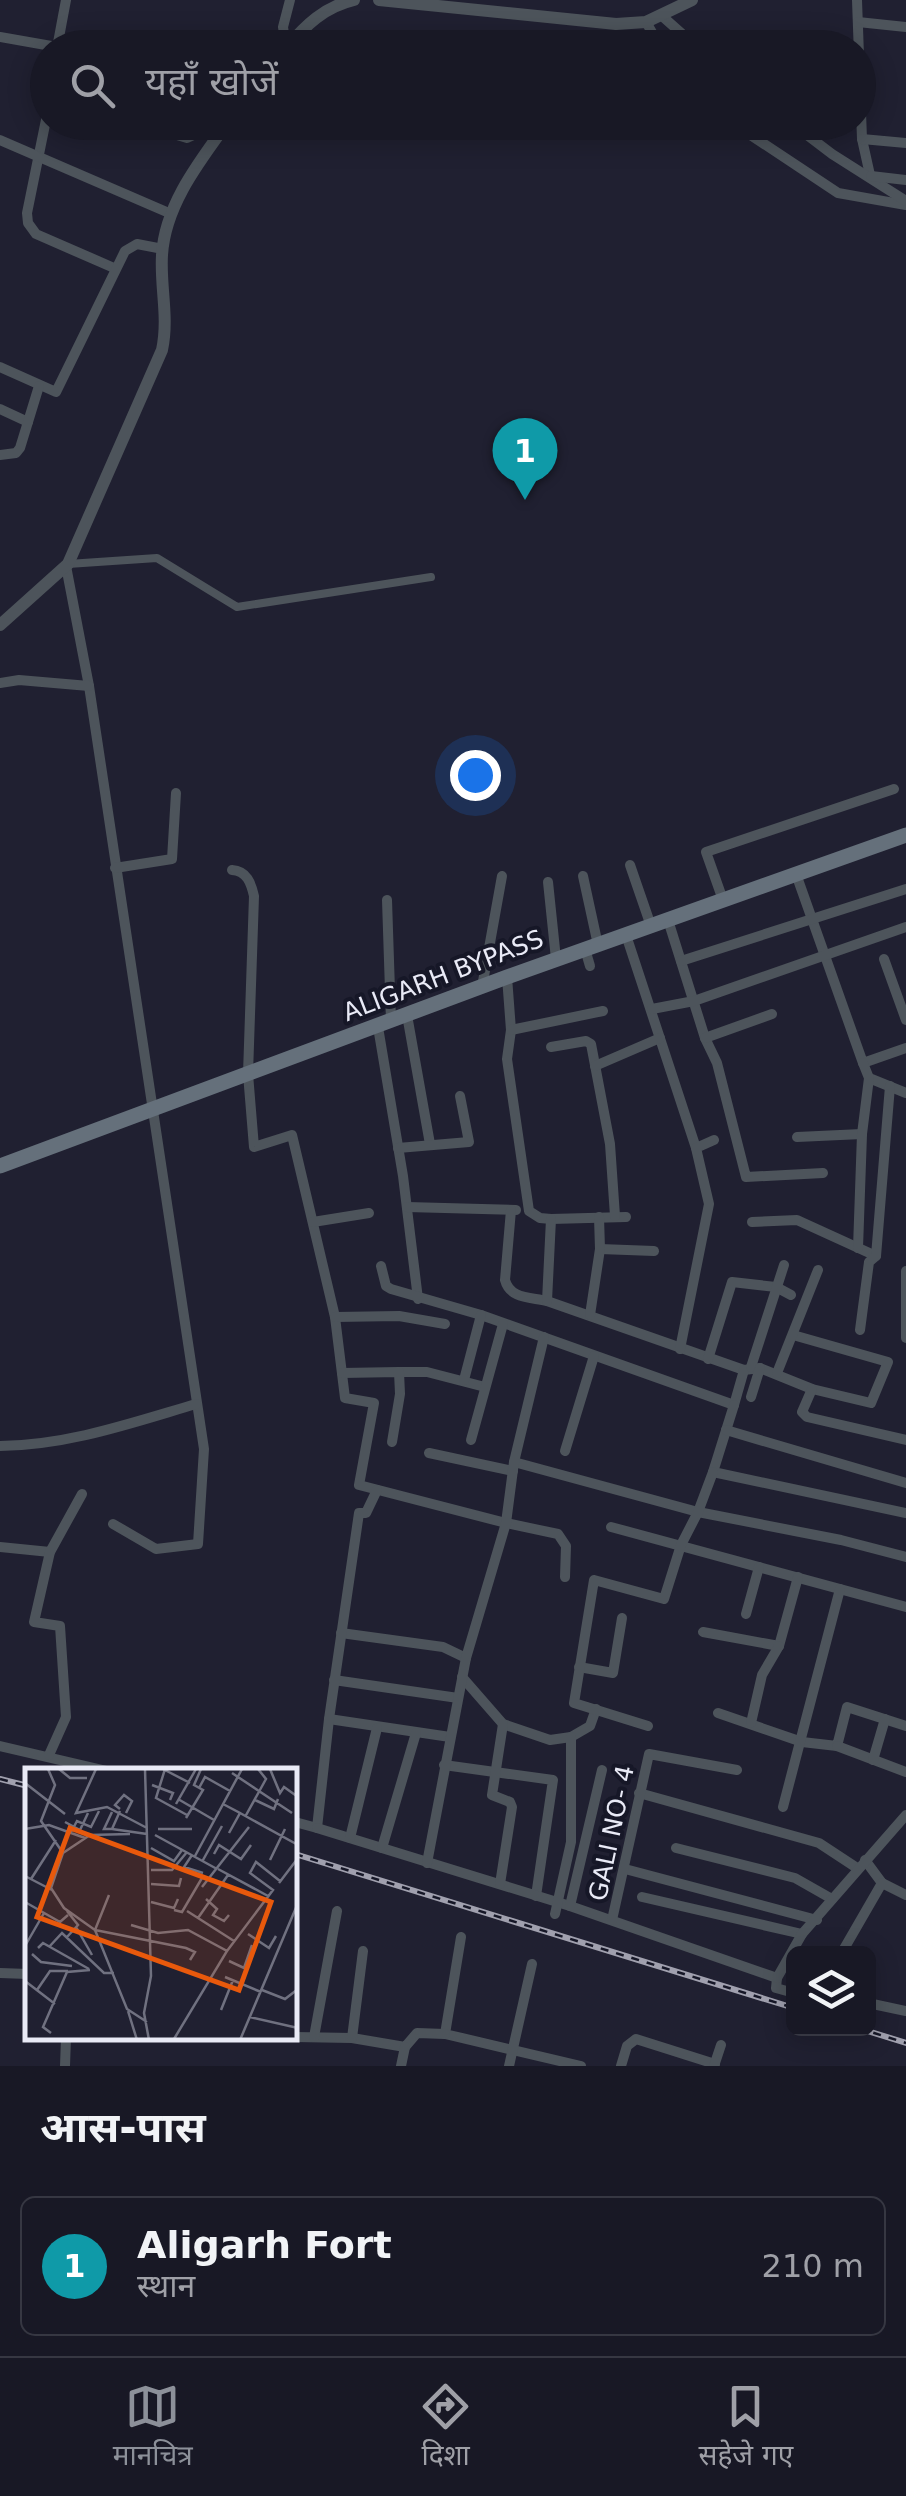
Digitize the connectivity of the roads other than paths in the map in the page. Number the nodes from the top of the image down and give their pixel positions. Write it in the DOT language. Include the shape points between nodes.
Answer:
graph roads {
  1 [pos="66,0"];
  2 [pos="290,0"];
  3 [pos="354,0"];
  4 [pos="378,0"];
  5 [pos="692,0"];
  6 [pos="857,0"];
  7 [pos="662,16"];
  8 [pos="646,22"];
  9 [pos="858,22"];
  10 [pos="906,26"];
  11 [pos="60,30"];
  12 [pos="283,30"];
  13 [pos="304,30"];
  14 [pos="651,30"];
  15 [pos="678,30"];
  16 [pos="858,30"];
  17 [pos="0,37"];
  18 [pos="30,42"];
  19 [pos="0,140"];
  20 [pos="42,140"];
  21 [pos="214,140"];
  22 [pos="758,140"];
  23 [pos="814,140"];
  24 [pos="862,140"];
  25 [pos="873,140"];
  26 [pos="906,143"];
  27 [pos="39,158"];
  28 [pos="870,176"];
  29 [pos="906,180"];
  30 [pos="906,203"];
  31 [pos="169,213"];
  32 [pos="163,249"];
  33 [pos="114,268"];
  34 [pos="0,367"];
  35 [pos="39,386"];
  36 [pos="0,409"];
  37 [pos="28,422"];
  38 [pos="0,454"];
  39 [pos="67,565"];
  40 [pos="431,578"];
  41 [pos="0,626"];
  42 [pos="0,684"];
  43 [pos="89,686"];
  44 [pos="894,789"];
  45 [pos="176,792"];
  46 [pos="906,835"];
  47 [pos="630,865"];
  48 [pos="115,868"];
  49 [pos="232,870"];
  50 [pos="796,874"];
  51 [pos="502,876"];
  52 [pos="583,876"];
  53 [pos="548,882"];
  54 [pos="906,889"];
  55 [pos="387,900"];
  56 [pos="723,900"];
  57 [pos="812,919"];
  58 [pos="668,920"];
  59 [pos="651,926"];
  60 [pos="906,927"];
  61 [pos="626,934"];
  62 [pos="592,947"];
  63 [pos="825,954"];
  64 [pos="556,959"];
  65 [pos="884,959"];
  66 [pos="681,962"];
  67 [pos="590,966"];
  68 [pos="507,977"];
  69 [pos="482,987"];
  70 [pos="694,1000"];
  71 [pos="652,1009"];
  72 [pos="603,1011"];
  73 [pos="772,1014"];
  74 [pos="407,1015"];
  75 [pos="906,1020"];
  76 [pos="384,1024"];
  77 [pos="512,1030"];
  78 [pos="660,1038"];
  79 [pos="705,1038"];
  80 [pos="551,1047"];
  81 [pos="906,1048"];
  82 [pos="863,1063"];
  83 [pos="595,1066"];
  84 [pos="248,1074"];
  85 [pos="869,1078"];
  86 [pos="890,1086"];
  87 [pos="906,1092"];
  88 [pos="460,1096"];
  89 [pos="154,1110"];
  90 [pos="862,1134"];
  91 [pos="797,1137"];
  92 [pos="714,1140"];
  93 [pos="430,1144"];
  94 [pos="398,1148"];
  95 [pos="696,1148"];
  96 [pos="0,1166"];
  97 [pos="822,1173"];
  98 [pos="407,1207"];
  99 [pos="511,1210"];
  100 [pos="530,1211"];
  101 [pos="368,1213"];
  102 [pos="598,1217"];
  103 [pos="551,1219"];
  104 [pos="313,1222"];
  105 [pos="752,1222"];
  106 [pos="858,1248"];
  107 [pos="600,1249"];
  108 [pos="654,1252"];
  109 [pos="876,1256"];
  110 [pos="784,1265"];
  111 [pos="381,1266"];
  112 [pos="818,1270"];
  113 [pos="906,1271"];
  114 [pos="776,1286"];
  115 [pos="791,1294"];
  116 [pos="418,1299"];
  117 [pos="547,1300"];
  118 [pos="480,1315"];
  119 [pos="590,1315"];
  120 [pos="335,1317"];
  121 [pos="445,1324"];
  122 [pos="503,1324"];
  123 [pos="860,1330"];
  124 [pos="793,1334"];
  125 [pos="544,1337"];
  126 [pos="906,1338"];
  127 [pos="680,1349"];
  128 [pos="594,1356"];
  129 [pos="708,1359"];
  130 [pos="752,1368"];
  131 [pos="399,1372"];
  132 [pos="342,1373"];
  133 [pos="778,1373"];
  134 [pos="464,1380"];
  135 [pos="484,1387"];
  136 [pos="812,1389"];
  137 [pos="751,1397"];
  138 [pos="196,1404"];
  139 [pos="734,1405"];
  140 [pos="726,1430"];
  141 [pos="471,1440"];
  142 [pos="906,1440"];
  143 [pos="392,1442"];
  144 [pos="0,1446"];
  145 [pos="564,1450"];
  146 [pos="429,1453"];
  147 [pos="513,1466"];
  148 [pos="713,1472"];
  149 [pos="906,1483"];
  150 [pos="376,1490"];
  151 [pos="82,1494"];
  152 [pos="698,1512"];
  153 [pos="906,1513"];
  154 [pos="506,1523"];
  155 [pos="114,1524"];
  156 [pos="611,1527"];
  157 [pos="681,1545"];
  158 [pos="0,1547"];
  159 [pos="50,1552"];
  160 [pos="906,1557"];
  161 [pos="759,1566"];
  162 [pos="798,1577"];
  163 [pos="565,1578"];
  164 [pos="840,1589"];
  165 [pos="906,1608"];
  166 [pos="746,1614"];
  167 [pos="622,1618"];
  168 [pos="703,1632"];
  169 [pos="342,1633"];
  170 [pos="780,1646"];
  171 [pos="466,1658"];
  172 [pos="580,1667"];
  173 [pos="462,1677"];
  174 [pos="334,1680"];
  175 [pos="458,1698"];
  176 [pos="596,1709"];
  177 [pos="718,1713"];
  178 [pos="329,1718"];
  179 [pos="885,1719"];
  180 [pos="750,1723"];
  181 [pos="503,1724"];
  182 [pos="648,1726"];
  183 [pos="906,1726"];
  184 [pos="376,1728"];
  185 [pos="416,1733"];
  186 [pos="450,1737"];
  187 [pos="571,1737"];
  188 [pos="802,1742"];
  189 [pos="0,1746"];
  190 [pos="837,1746"];
  191 [pos="49,1755"];
  192 [pos="873,1760"];
  193 [pos="444,1765"];
  194 [pos="97,1768"];
  195 [pos="602,1770"];
  196 [pos="737,1770"];
  197 [pos="496,1772"];
  198 [pos="906,1772"];
  199 [pos="639,1793"];
  200 [pos="783,1807"];
  201 [pos="906,1815"];
  202 [pos="298,1823"];
  203 [pos="317,1828"];
  204 [pos="350,1838"];
  205 [pos="382,1848"];
  206 [pos="676,1848"];
  207 [pos="427,1862"];
  208 [pos="861,1864"];
  209 [pos="625,1869"];
  210 [pos="882,1883"];
  211 [pos="500,1884"];
  212 [pos="906,1895"];
  213 [pos="536,1896"];
  214 [pos="642,1897"];
  215 [pos="832,1899"];
  216 [pos="561,1908"];
  217 [pos="337,1911"];
  218 [pos="612,1920"];
  219 [pos="816,1920"];
  220 [pos="802,1934"];
  221 [pos="460,1937"];
  222 [pos="846,1946"];
  223 [pos="363,1951"];
  224 [pos="532,1964"];
  225 [pos="0,1973"];
  226 [pos="25,1974"];
  227 [pos="777,1978"];
  228 [pos="786,1991"];
  229 [pos="876,2005"];
  230 [pos="906,2012"];
  231 [pos="445,2034"];
  232 [pos="298,2037"];
  233 [pos="314,2037"];
  234 [pos="352,2038"];
  235 [pos="66,2041"];
  236 [pos="721,2044"];
  237 [pos="405,2047"];
  238 [pos="513,2050"];
  239 [pos="546,2061"];
  240 [pos="715,2065"];
  241 [pos="64,2066"];
  242 [pos="401,2066"];
  243 [pos="508,2066"];
  244 [pos="582,2066"];
  245 [pos="620,2066"];
  1 -- 11 [label="street"];
  2 -- 12 [label="street"];
  3 -- 13 [label="street" via="324,12"];
  4 -- 8 [label="street"];
  5 -- 7 [label="street"];
  6 -- 9 [label="street"];
  7 -- 8 [label="street"];
  7 -- 15 [label="street"];
  8 -- 14 [label="street"];
  9 -- 10 [label="street"];
  9 -- 16 [label="street"];
  17 -- 18 [label="street"];
  19 -- 27 [label="street"];
  20 -- 27 [label="street"];
  21 -- 31 [label="street"];
  22 -- 30 [label="street" via="838,193"];
  23 -- 28 [label="street"];
  24 -- 28 [label="street"];
  25 -- 26 [label="street"];
  27 -- 31 [label="street"];
  27 -- 33 [label="street" via="28,214 32,230"];
  28 -- 29 [label="street"];
  28 -- 30 [label="street"];
  31 -- 32 [label="street"];
  32 -- 33 [label="street" via="133,245"];
  32 -- 39 [label="street" via="162,350"];
  33 -- 35 [label="street" via="58,390"];
  34 -- 35 [label="street"];
  35 -- 37 [label="street"];
  36 -- 37 [label="street"];
  37 -- 38 [label="street" via="18,451"];
  39 -- 40 [label="street" via="157,558 237,607"];
  39 -- 41 [label="street"];
  39 -- 43 [label="street"];
  42 -- 43 [label="street"];
  43 -- 48 [label="street"];
  44 -- 56 [label="street" via="706,852"];
  45 -- 48 [label="street" via="172,859"];
  46 -- 50 [label="main road, ALIGARH BYPASS"];
  47 -- 59 [label="street"];
  48 -- 89 [label="street"];
  49 -- 84 [label="street" via="246,876 254,896"];
  50 -- 56 [label="main road, ALIGARH BYPASS"];
  50 -- 57 [label="street"];
  51 -- 69 [label="street"];
  52 -- 62 [label="street"];
  53 -- 64 [label="street"];
  54 -- 57 [label="street"];
  55 -- 76 [label="street"];
  56 -- 58 [label="main road, ALIGARH BYPASS"];
  57 -- 63 [label="street"];
  57 -- 66 [label="street"];
  58 -- 59 [label="main road, ALIGARH BYPASS"];
  58 -- 66 [label="street"];
  59 -- 61 [label="main road, ALIGARH BYPASS"];
  60 -- 63 [label="street"];
  61 -- 62 [label="main road, ALIGARH BYPASS"];
  61 -- 71 [label="street"];
  62 -- 64 [label="main road, ALIGARH BYPASS"];
  62 -- 67 [label="street"];
  63 -- 70 [label="street"];
  63 -- 82 [label="street"];
  64 -- 68 [label="main road, ALIGARH BYPASS"];
  65 -- 75 [label="street"];
  66 -- 70 [label="street"];
  68 -- 69 [label="main road, ALIGARH BYPASS"];
  68 -- 77 [label="street"];
  69 -- 74 [label="main road, ALIGARH BYPASS"];
  70 -- 71 [label="street"];
  70 -- 79 [label="street"];
  71 -- 78 [label="street"];
  72 -- 77 [label="street"];
  73 -- 79 [label="street"];
  74 -- 76 [label="main road, ALIGARH BYPASS"];
  74 -- 93 [label="street"];
  76 -- 84 [label="main road, ALIGARH BYPASS"];
  76 -- 94 [label="street"];
  77 -- 100 [label="street" via="508,1059"];
  78 -- 83 [label="street"];
  78 -- 95 [label="street"];
  79 -- 97 [label="street" via="746,1176"];
  80 -- 83 [label="street" via="586,1041"];
  81 -- 82 [label="street"];
  82 -- 85 [label="street"];
  83 -- 102 [label="street" via="621,1217"];
  84 -- 89 [label="main road, ALIGARH BYPASS"];
  84 -- 104 [label="street" via="254,1147 292,1135"];
  85 -- 86 [label="street"];
  85 -- 90 [label="street"];
  86 -- 87 [label="street"];
  86 -- 109 [label="street"];
  88 -- 93 [label="street" via="469,1142"];
  89 -- 96 [label="main road, ALIGARH BYPASS"];
  89 -- 138 [label="street"];
  90 -- 91 [label="street"];
  90 -- 106 [label="street"];
  92 -- 95 [label="street"];
  93 -- 94 [label="street"];
  94 -- 98 [label="street"];
  95 -- 127 [label="street" via="709,1204"];
  98 -- 99 [label="street"];
  98 -- 116 [label="street"];
  99 -- 100 [label="street"];
  99 -- 117 [label="street" via="507,1287"];
  100 -- 103 [label="street"];
  101 -- 104 [label="street"];
  102 -- 103 [label="street"];
  102 -- 107 [label="street"];
  103 -- 117 [label="street"];
  104 -- 120 [label="street"];
  105 -- 106 [label="street" via="797,1220"];
  106 -- 109 [label="street"];
  107 -- 108 [label="street"];
  107 -- 119 [label="street"];
  109 -- 123 [label="street" via="869,1262"];
  110 -- 114 [label="street"];
  111 -- 116 [label="street" via="386,1286"];
  112 -- 124 [label="street"];
  113 -- 126 [label="street"];
  114 -- 115 [label="street"];
  114 -- 129 [label="street" via="732,1282"];
  114 -- 130 [label="street"];
  116 -- 118 [label="street"];
  117 -- 119 [label="street"];
  118 -- 122 [label="street"];
  118 -- 134 [label="street"];
  119 -- 127 [label="street"];
  120 -- 121 [label="street" via="400,1316"];
  120 -- 132 [label="street"];
  122 -- 125 [label="street"];
  122 -- 135 [label="street"];
  124 -- 133 [label="street"];
  124 -- 136 [label="street" via="888,1362 871,1403"];
  125 -- 128 [label="street"];
  125 -- 147 [label="street"];
  127 -- 129 [label="street"];
  128 -- 139 [label="street"];
  128 -- 145 [label="street"];
  129 -- 130 [label="street"];
  130 -- 133 [label="street"];
  130 -- 137 [label="street"];
  130 -- 139 [label="street"];
  131 -- 132 [label="street"];
  131 -- 134 [label="street"];
  131 -- 143 [label="street"];
  132 -- 150 [label="street" via="346,1398 374,1402 359,1485"];
  133 -- 136 [label="street"];
  134 -- 135 [label="street"];
  135 -- 141 [label="street"];
  136 -- 142 [label="street" via="805,1416"];
  138 -- 144 [label="street" via="74,1440"];
  138 -- 155 [label="street" via="204,1449 198,1544 156,1550"];
  139 -- 140 [label="street"];
  140 -- 148 [label="street"];
  140 -- 149 [label="street"];
  146 -- 147 [label="street"];
  147 -- 152 [label="street"];
  147 -- 154 [label="street"];
  148 -- 152 [label="street"];
  148 -- 153 [label="street"];
  150 -- 154 [label="street"];
  150 -- 169 [label="street" via="366,1513 359,1514"];
  151 -- 159 [label="street"];
  152 -- 157 [label="street"];
  152 -- 160 [label="street"];
  154 -- 163 [label="street" via="563,1536"];
  154 -- 171 [label="street"];
  156 -- 157 [label="street"];
  157 -- 161 [label="street"];
  157 -- 172 [label="street" via="664,1599 594,1580"];
  158 -- 159 [label="street"];
  159 -- 191 [label="street" via="34,1622 60,1626 66,1717"];
  161 -- 162 [label="street"];
  161 -- 166 [label="street"];
  162 -- 164 [label="street"];
  162 -- 170 [label="street"];
  164 -- 165 [label="street"];
  164 -- 188 [label="street"];
  167 -- 172 [label="street" via="612,1673"];
  168 -- 170 [label="street"];
  169 -- 171 [label="street" via="443,1647"];
  169 -- 174 [label="street"];
  170 -- 180 [label="street" via="762,1675"];
  171 -- 173 [label="street"];
  172 -- 176 [label="street" via="574,1703"];
  173 -- 175 [label="street"];
  173 -- 181 [label="street"];
  174 -- 175 [label="street"];
  174 -- 178 [label="street"];
  175 -- 186 [label="street"];
  176 -- 182 [label="street"];
  176 -- 187 [label="street" via="590,1726"];
  177 -- 180 [label="street"];
  178 -- 184 [label="street"];
  178 -- 203 [label="street"];
  179 -- 183 [label="street"];
  179 -- 190 [label="street" via="848,1707"];
  179 -- 192 [label="street"];
  180 -- 188 [label="street"];
  181 -- 187 [label="street" via="550,1740"];
  181 -- 197 [label="street"];
  184 -- 185 [label="street"];
  184 -- 204 [label="street"];
  185 -- 186 [label="street"];
  185 -- 205 [label="street"];
  186 -- 193 [label="street"];
  187 -- 216 [label="street" via="571,1842"];
  188 -- 190 [label="street"];
  188 -- 200 [label="street"];
  189 -- 191 [label="street"];
  190 -- 192 [label="street"];
  191 -- 194 [label="street"];
  192 -- 198 [label="street"];
  193 -- 197 [label="street"];
  193 -- 207 [label="street"];
  195 -- 216 [label="street"];
  196 -- 199 [label="street, GALI NO- 4" via="649,1754"];
  197 -- 211 [label="street" via="492,1794 512,1807"];
  197 -- 213 [label="street" via="554,1780"];
  199 -- 208 [label="street" via="819,1843"];
  199 -- 209 [label="street, GALI NO- 4"];
  201 -- 208 [label="street"];
  202 -- 203 [label="street"];
  203 -- 204 [label="street"];
  204 -- 205 [label="street"];
  205 -- 207 [label="street"];
  206 -- 215 [label="street" via="795,1878"];
  207 -- 211 [label="street"];
  208 -- 210 [label="street"];
  208 -- 215 [label="street"];
  209 -- 218 [label="street, GALI NO- 4"];
  209 -- 219 [label="street"];
  210 -- 212 [label="street"];
  210 -- 222 [label="street"];
  211 -- 213 [label="street"];
  213 -- 216 [label="street"];
  214 -- 220 [label="street"];
  215 -- 219 [label="street"];
  216 -- 218 [label="street"];
  217 -- 233 [label="street"];
  218 -- 227 [label="street"];
  219 -- 220 [label="street"];
  220 -- 227 [label="street"];
  221 -- 231 [label="street"];
  223 -- 234 [label="street"];
  224 -- 238 [label="street"];
  225 -- 226 [label="street"];
  227 -- 228 [label="street" via="776,1988"];
  229 -- 230 [label="street"];
  231 -- 237 [label="street" via="416,2033"];
  231 -- 238 [label="street"];
  232 -- 233 [label="street"];
  233 -- 234 [label="street"];
  234 -- 237 [label="street"];
  235 -- 241 [label="street"];
  236 -- 240 [label="street"];
  237 -- 242 [label="street"];
  238 -- 239 [label="street"];
  238 -- 243 [label="street"];
  239 -- 244 [label="street"];
  240 -- 245 [label="street" via="636,2039"];
}
